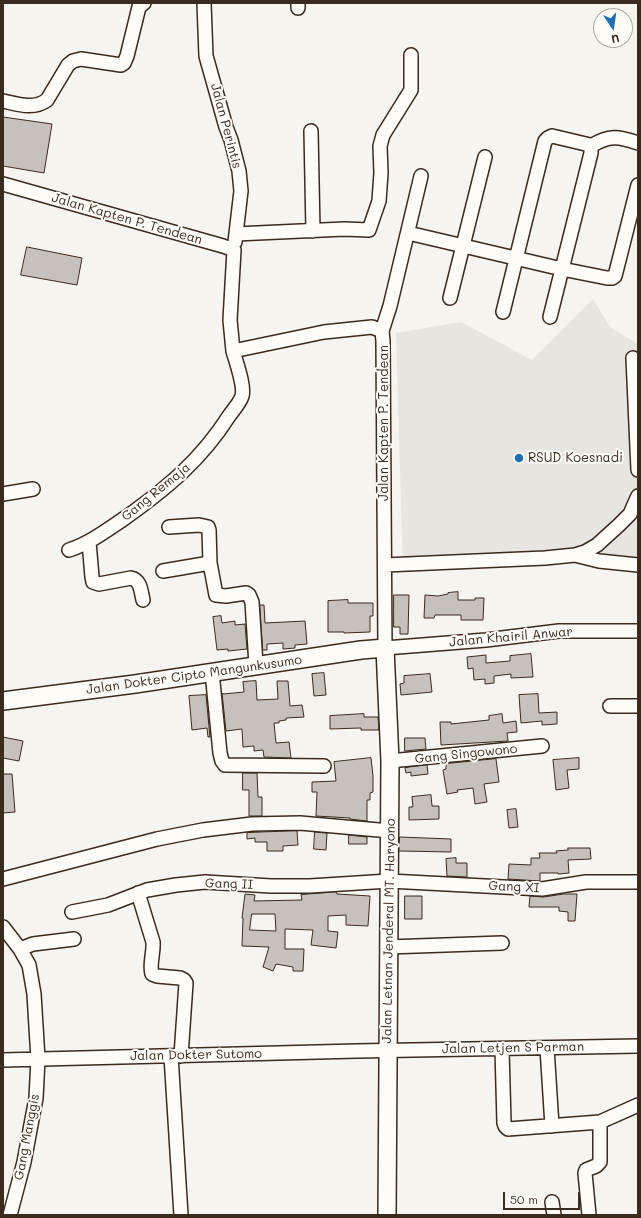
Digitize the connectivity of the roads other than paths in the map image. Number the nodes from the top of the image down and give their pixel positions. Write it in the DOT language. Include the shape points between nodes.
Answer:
graph roads {
  1 [pos="144,3"];
  2 [pos="204,3"];
  3 [pos="411,55"];
  4 [pos="3,101"];
  5 [pos="310,131"];
  6 [pos="638,143"];
  7 [pos="591,146"];
  8 [pos="485,157"];
  9 [pos="421,176"];
  10 [pos="3,184"];
  11 [pos="638,185"];
  12 [pos="313,231"];
  13 [pos="408,233"];
  14 [pos="236,234"];
  15 [pos="462,246"];
  16 [pos="234,250"];
  17 [pos="516,259"];
  18 [pos="562,269"];
  19 [pos="450,298"];
  20 [pos="503,312"];
  21 [pos="550,317"];
  22 [pos="383,326"];
  23 [pos="233,351"];
  24 [pos="633,358"];
  25 [pos="637,434"];
  26 [pos="638,470"];
  27 [pos="33,489"];
  28 [pos="3,494"];
  29 [pos="638,496"];
  30 [pos="169,527"];
  31 [pos="89,542"];
  32 [pos="69,550"];
  33 [pos="575,555"];
  34 [pos="210,563"];
  35 [pos="384,565"];
  36 [pos="638,565"];
  37 [pos="163,571"];
  38 [pos="143,600"];
  39 [pos="638,631"];
  40 [pos="385,648"];
  41 [pos="256,665"];
  42 [pos="212,672"];
  43 [pos="3,701"];
  44 [pos="610,706"];
  45 [pos="638,706"];
  46 [pos="542,746"];
  47 [pos="390,761"];
  48 [pos="324,766"];
  49 [pos="390,830"];
  50 [pos="3,879"];
  51 [pos="389,881"];
  52 [pos="638,882"];
  53 [pos="138,893"];
  54 [pos="72,912"];
  55 [pos="3,927"];
  56 [pos="74,938"];
  57 [pos="502,943"];
  58 [pos="388,947"];
  59 [pos="20,949"];
  60 [pos="638,1046"];
  61 [pos="547,1048"];
  62 [pos="502,1049"];
  63 [pos="388,1050"];
  64 [pos="176,1056"];
  65 [pos="38,1059"];
  66 [pos="3,1060"];
  67 [pos="638,1106"];
  68 [pos="600,1122"];
  69 [pos="552,1126"];
  70 [pos="8,1212"];
  71 [pos="181,1215"];
  72 [pos="387,1215"];
  73 [pos="589,1215"];
  1 -- 4 [label="street" via="139,8 124,63 121,65 77,60 68,65 54,90 42,104 25,105"];
  2 -- 14 [label="street, Jalan Perintis" via="206,56 239,171 241,191"];
  3 -- 12 [label="street" via="411,90 383,135 380,146 379,195 369,230"];
  5 -- 12 [label="street"];
  6 -- 7 [label="street" via="618,137 604,138"];
  7 -- 17 [label="street" via="552,136 546,139"];
  7 -- 18 [label="street"];
  8 -- 15 [label="street"];
  9 -- 13 [label="street"];
  10 -- 16 [label="street, Jalan Kapten P. Tendean"];
  11 -- 18 [label="street" via="615,276 607,278"];
  12 -- 14 [label="street"];
  13 -- 15 [label="street"];
  13 -- 22 [label="street"];
  14 -- 16 [label="street, Jalan Perintis"];
  15 -- 17 [label="street"];
  15 -- 19 [label="street"];
  16 -- 23 [label="street" via="230,320"];
  17 -- 18 [label="street"];
  17 -- 20 [label="street"];
  18 -- 21 [label="street"];
  22 -- 23 [label="street, Jalan Kapten P. Tendean" via="324,332"];
  22 -- 35 [label="street, Jalan Kapten P. Tendean"];
  23 -- 31 [label="street, Gang Remaja" via="242,384 242,395 217,435 179,476"];
  24 -- 25 [label="street"];
  25 -- 26 [label="street"];
  27 -- 28 [label="street"];
  29 -- 33 [label="street" via="630,514 597,546"];
  30 -- 34 [label="street" via="208,527"];
  31 -- 32 [label="street, Gang Remaja"];
  31 -- 38 [label="street" via="94,582 99,584 134,579 139,583"];
  33 -- 35 [label="street"];
  33 -- 36 [label="street" via="599,561"];
  34 -- 37 [label="street"];
  34 -- 41 [label="street" via="216,595 246,593 251,597"];
  35 -- 40 [label="street, Jalan Kapten P. Tendean"];
  39 -- 40 [label="street, Jalan Khairil Anwar" via="559,631"];
  40 -- 41 [label="main road, Jalan Dokter Cipto Mangunkusumo"];
  40 -- 47 [label="main road, Jalan Letnan Jenderal MT. Haryono"];
  41 -- 42 [label="main road, Jalan Dokter Cipto Mangunkusumo"];
  42 -- 43 [label="main road, Jalan Dokter Cipto Mangunkusumo"];
  42 -- 48 [label="street" via="220,753 225,765"];
  44 -- 45 [label="street"];
  46 -- 47 [label="street, Gang Singowono"];
  47 -- 49 [label="main road, Jalan Letnan Jenderal MT. Haryono"];
  49 -- 50 [label="street" via="300,823 252,824 203,830 157,839"];
  49 -- 51 [label="main road, Jalan Letnan Jenderal MT. Haryono"];
  51 -- 52 [label="street, Gang XI" via="542,889 586,882"];
  51 -- 53 [label="street, Gang II" via="310,886 205,882"];
  51 -- 58 [label="main road, Jalan Letnan Jenderal MT. Haryono"];
  53 -- 54 [label="street, Gang II" via="108,905"];
  53 -- 64 [label="street" via="153,942 152,974 180,978 186,983"];
  55 -- 59 [label="street, Gang Manggis"];
  56 -- 59 [label="street" via="33,944"];
  57 -- 58 [label="street"];
  58 -- 63 [label="main road, Jalan Letnan Jenderal MT. Haryono"];
  59 -- 65 [label="street, Gang Manggis" via="29,965 33,982"];
  60 -- 61 [label="street, Jalan Letjen S Parman"];
  61 -- 62 [label="street, Jalan Letjen S Parman"];
  61 -- 69 [label="street"];
  62 -- 63 [label="street, Jalan Letjen S Parman"];
  62 -- 69 [label="street" via="505,1126 509,1129"];
  63 -- 64 [label="street, Jalan Dokter Sutomo"];
  63 -- 72 [label="main road, Jalan Letnan Jenderal MT. Haryono"];
  64 -- 65 [label="street, Jalan Dokter Sutomo"];
  64 -- 71 [label="street"];
  65 -- 66 [label="street, Jalan Dokter Sutomo"];
  65 -- 70 [label="street, Gang Manggis" via="36,1098 24,1162"];
  67 -- 68 [label="street"];
  68 -- 69 [label="street"];
  68 -- 73 [label="street" via="600,1162 585,1173"];
}
